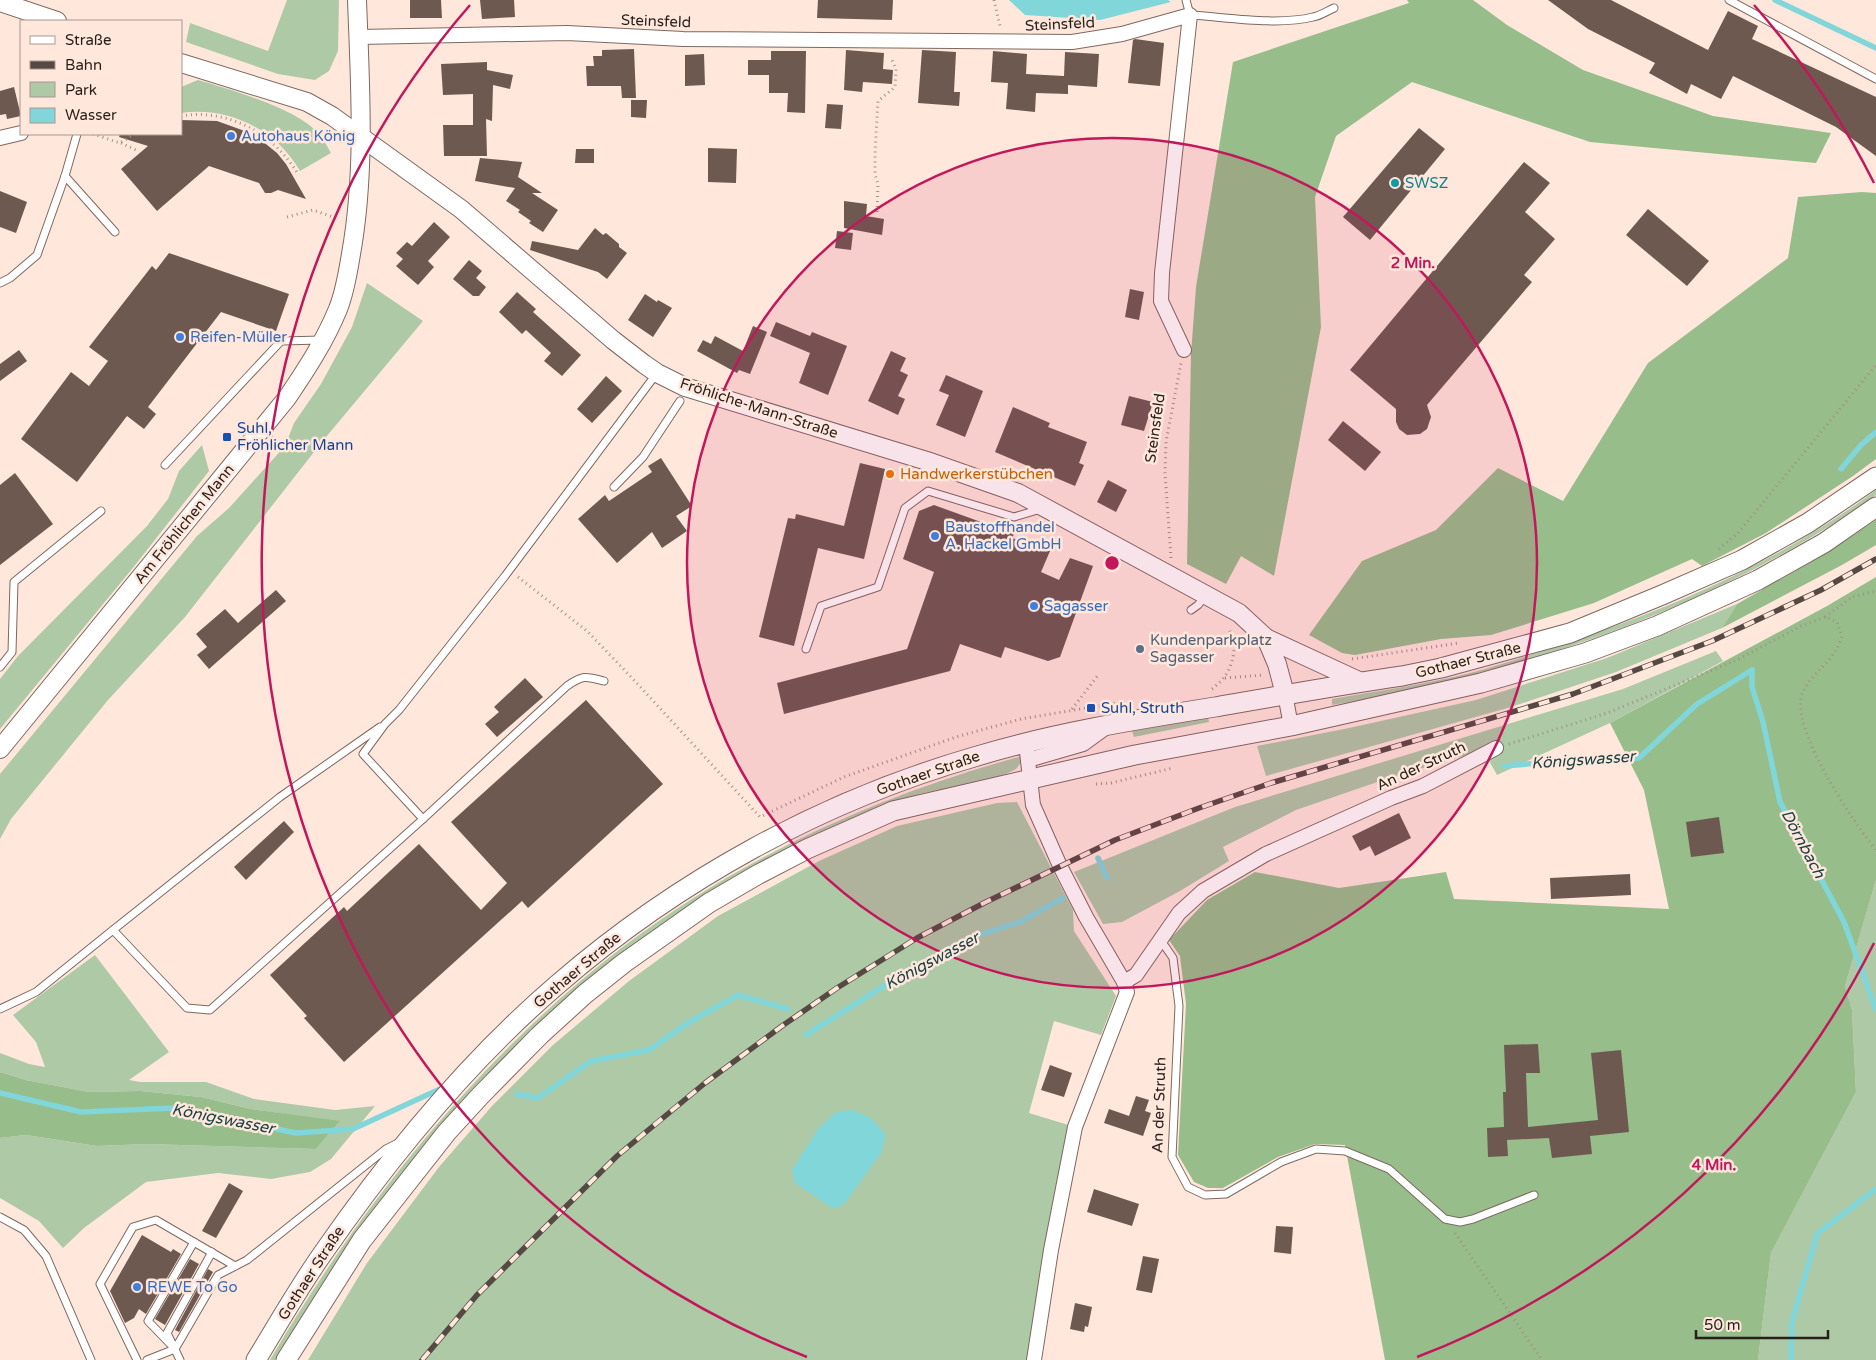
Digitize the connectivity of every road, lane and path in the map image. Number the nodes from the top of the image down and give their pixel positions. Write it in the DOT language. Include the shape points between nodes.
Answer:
graph roads {
  1 [pos="357,0"];
  2 [pos="994,0"];
  3 [pos="1186,0"];
  4 [pos="1729,0"];
  5 [pos="0,2"];
  6 [pos="1334,8"];
  7 [pos="1190,15"];
  8 [pos="54,20"];
  9 [pos="359,37"];
  10 [pos="1003,42"];
  11 [pos="892,60"];
  12 [pos="182,63"];
  13 [pos="1876,79"];
  14 [pos="182,116"];
  15 [pos="20,134"];
  16 [pos="77,135"];
  17 [pos="96,135"];
  18 [pos="132,135"];
  19 [pos="361,136"];
  20 [pos="0,138"];
  21 [pos="120,143"];
  22 [pos="136,150"];
  23 [pos="298,174"];
  24 [pos="65,176"];
  25 [pos="877,212"];
  26 [pos="287,217"];
  27 [pos="357,224"];
  28 [pos="115,232"];
  29 [pos="0,283"];
  30 [pos="323,340"];
  31 [pos="1184,350"];
  32 [pos="1876,365"];
  33 [pos="657,373"];
  34 [pos="680,401"];
  35 [pos="165,465"];
  36 [pos="1876,477"];
  37 [pos="614,487"];
  38 [pos="1876,507"];
  39 [pos="1046,508"];
  40 [pos="100,511"];
  41 [pos="1715,552"];
  42 [pos="509,570"];
  43 [pos="1172,576"];
  44 [pos="1876,591"];
  45 [pos="1206,595"];
  46 [pos="1191,610"];
  47 [pos="1825,617"];
  48 [pos="1226,622"];
  49 [pos="1266,638"];
  50 [pos="1462,643"];
  51 [pos="806,649"];
  52 [pos="1348,660"];
  53 [pos="0,667"];
  54 [pos="1099,674"];
  55 [pos="604,681"];
  56 [pos="1361,682"];
  57 [pos="1206,691"];
  58 [pos="1285,694"];
  59 [pos="1130,702"];
  60 [pos="1072,710"];
  61 [pos="385,724"];
  62 [pos="1291,726"];
  63 [pos="1496,748"];
  64 [pos="0,749"];
  65 [pos="1028,760"];
  66 [pos="1180,767"];
  67 [pos="1093,784"];
  68 [pos="423,819"];
  69 [pos="1876,850"];
  70 [pos="112,930"];
  71 [pos="1160,939"];
  72 [pos="1124,982"];
  73 [pos="0,1009"];
  74 [pos="409,1138"];
  75 [pos="1534,1195"];
  76 [pos="0,1217"];
  77 [pos="1445,1219"];
  78 [pos="194,1242"];
  79 [pos="212,1252"];
  80 [pos="236,1266"];
  81 [pos="175,1349"];
  82 [pos="91,1360"];
  83 [pos="137,1360"];
  84 [pos="148,1360"];
  85 [pos="180,1360"];
  86 [pos="256,1360"];
  87 [pos="286,1360"];
  88 [pos="1034,1360"];
  89 [pos="1542,1360"];
  1 -- 9 [label="street, Am Fröhlichen Mann"];
  2 -- 10 [label="path"];
  3 -- 7 [label="lane"];
  4 -- 13 [label="lane"];
  5 -- 8 [label="street"];
  6 -- 7 [label="lane" via="1314,17 1292,21"];
  7 -- 10 [label="street, Steinsfeld" via="1107,37 1072,42"];
  7 -- 31 [label="street" via="1161,301"];
  9 -- 10 [label="street, Steinsfeld" via="567,33 683,39"];
  9 -- 19 [label="street, Am Fröhlichen Mann"];
  11 -- 25 [label="path" via="896,69 895,87 878,101 875,154"];
  12 -- 19 [label="street, Fröhliche-Mann-Straße" via="308,102"];
  14 -- 23 [label="path" via="220,117 255,130 277,146"];
  15 -- 20 [label="street"];
  16 -- 24 [label="lane"];
  17 -- 21 [label="path"];
  18 -- 21 [label="path"];
  19 -- 27 [label="street, Am Fröhlichen Mann"];
  19 -- 33 [label="street, Fröhliche-Mann-Straße" via="461,209 613,340"];
  21 -- 22 [label="path"];
  24 -- 28 [label="lane"];
  24 -- 29 [label="lane" via="37,255"];
  26 -- 27 [label="path" via="313,210"];
  27 -- 30 [label="street, Am Fröhlichen Mann" via="339,308"];
  30 -- 35 [label="lane" via="281,340"];
  30 -- 64 [label="street, Am Fröhlichen Mann" via="287,398"];
  31 -- 43 [label="path, Steinsfeld" via="1166,442"];
  32 -- 41 [label="path" via="1738,533"];
  33 -- 39 [label="street, Fröhliche-Mann-Straße" via="685,387 972,476 1018,493"];
  33 -- 42 [label="lane"];
  34 -- 37 [label="lane" via="643,457"];
  36 -- 56 [label="main road, Gothaer Straße" via="1808,524 1742,560 1570,634 1441,668"];
  38 -- 62 [label="main road, Gothaer Straße" via="1824,543 1758,580 1657,626 1585,654 1481,683"];
  39 -- 43 [label="street, Fröhliche-Mann-Straße"];
  39 -- 51 [label="lane" via="1014,517 928,491 905,508 878,587 821,606"];
  40 -- 53 [label="lane" via="14,582 12,652"];
  42 -- 60 [label="path" via="587,631 760,817 844,777 912,752 1021,719"];
  42 -- 61 [label="lane"];
  43 -- 45 [label="street, Fröhliche-Mann-Straße"];
  44 -- 47 [label="path" via="1852,597"];
  45 -- 46 [label="lane"];
  45 -- 49 [label="street, Fröhliche-Mann-Straße" via="1239,613"];
  47 -- 63 [label="path" via="1737,660 1607,713"];
  47 -- 69 [label="path" via="1837,622 1842,636 1834,653 1802,692 1800,715 1819,761 1862,833"];
  48 -- 57 [label="path" via="1234,645 1232,664 1225,678"];
  49 -- 56 [label="street"];
  49 -- 58 [label="street, Fröhliche-Mann-Straße" via="1278,664"];
  50 -- 52 [label="path"];
  54 -- 60 [label="path"];
  55 -- 68 [label="lane" via="580,677 567,686"];
  56 -- 58 [label="main road, Gothaer Straße"];
  58 -- 62 [label="street, Fröhliche-Mann-Straße"];
  58 -- 65 [label="main road, Gothaer Straße" via="1111,724"];
  59 -- 60 [label="path"];
  61 -- 68 [label="lane" via="363,754"];
  61 -- 70 [label="lane" via="280,798"];
  62 -- 65 [label="main road, Gothaer Straße" via="1135,755"];
  63 -- 71 [label="street, An der Struth" via="1423,786 1266,854 1203,891 1179,913"];
  65 -- 72 [label="street" via="1033,805 1086,917"];
  65 -- 74 [label="main road, Gothaer Straße" via="974,757 910,777 860,797 750,850 695,883 642,918 557,984 486,1052"];
  65 -- 87 [label="main road, Gothaer Straße" via="870,820 758,875 709,903 585,994 540,1035 447,1132 362,1240"];
  66 -- 67 [label="path"];
  68 -- 70 [label="lane" via="210,1010 187,1008"];
  70 -- 73 [label="lane" via="36,992"];
  71 -- 72 [label="street, An der Struth" via="1136,975"];
  71 -- 77 [label="lane, An der Struth" via="1173,958 1179,1006 1172,1157 1188,1187 1205,1195 1226,1194 1282,1162 1316,1149 1345,1151 1389,1169"];
  72 -- 88 [label="street" via="1128,992 1075,1126"];
  74 -- 80 [label="lane" via="386,1149"];
  74 -- 86 [label="main road, Gothaer Straße" via="321,1256"];
  75 -- 77 [label="lane" via="1472,1219 1460,1222"];
  76 -- 82 [label="lane" via="24,1230 46,1256"];
  77 -- 89 [label="path"];
  78 -- 79 [label="lane"];
  78 -- 81 [label="lane" via="148,1321"];
  78 -- 83 [label="lane" via="156,1220 133,1227 100,1284"];
  79 -- 80 [label="lane"];
  79 -- 81 [label="lane" via="167,1333"];
  80 -- 81 [label="lane" via="218,1275"];
  81 -- 84 [label="lane"];
  81 -- 85 [label="lane"];
}
